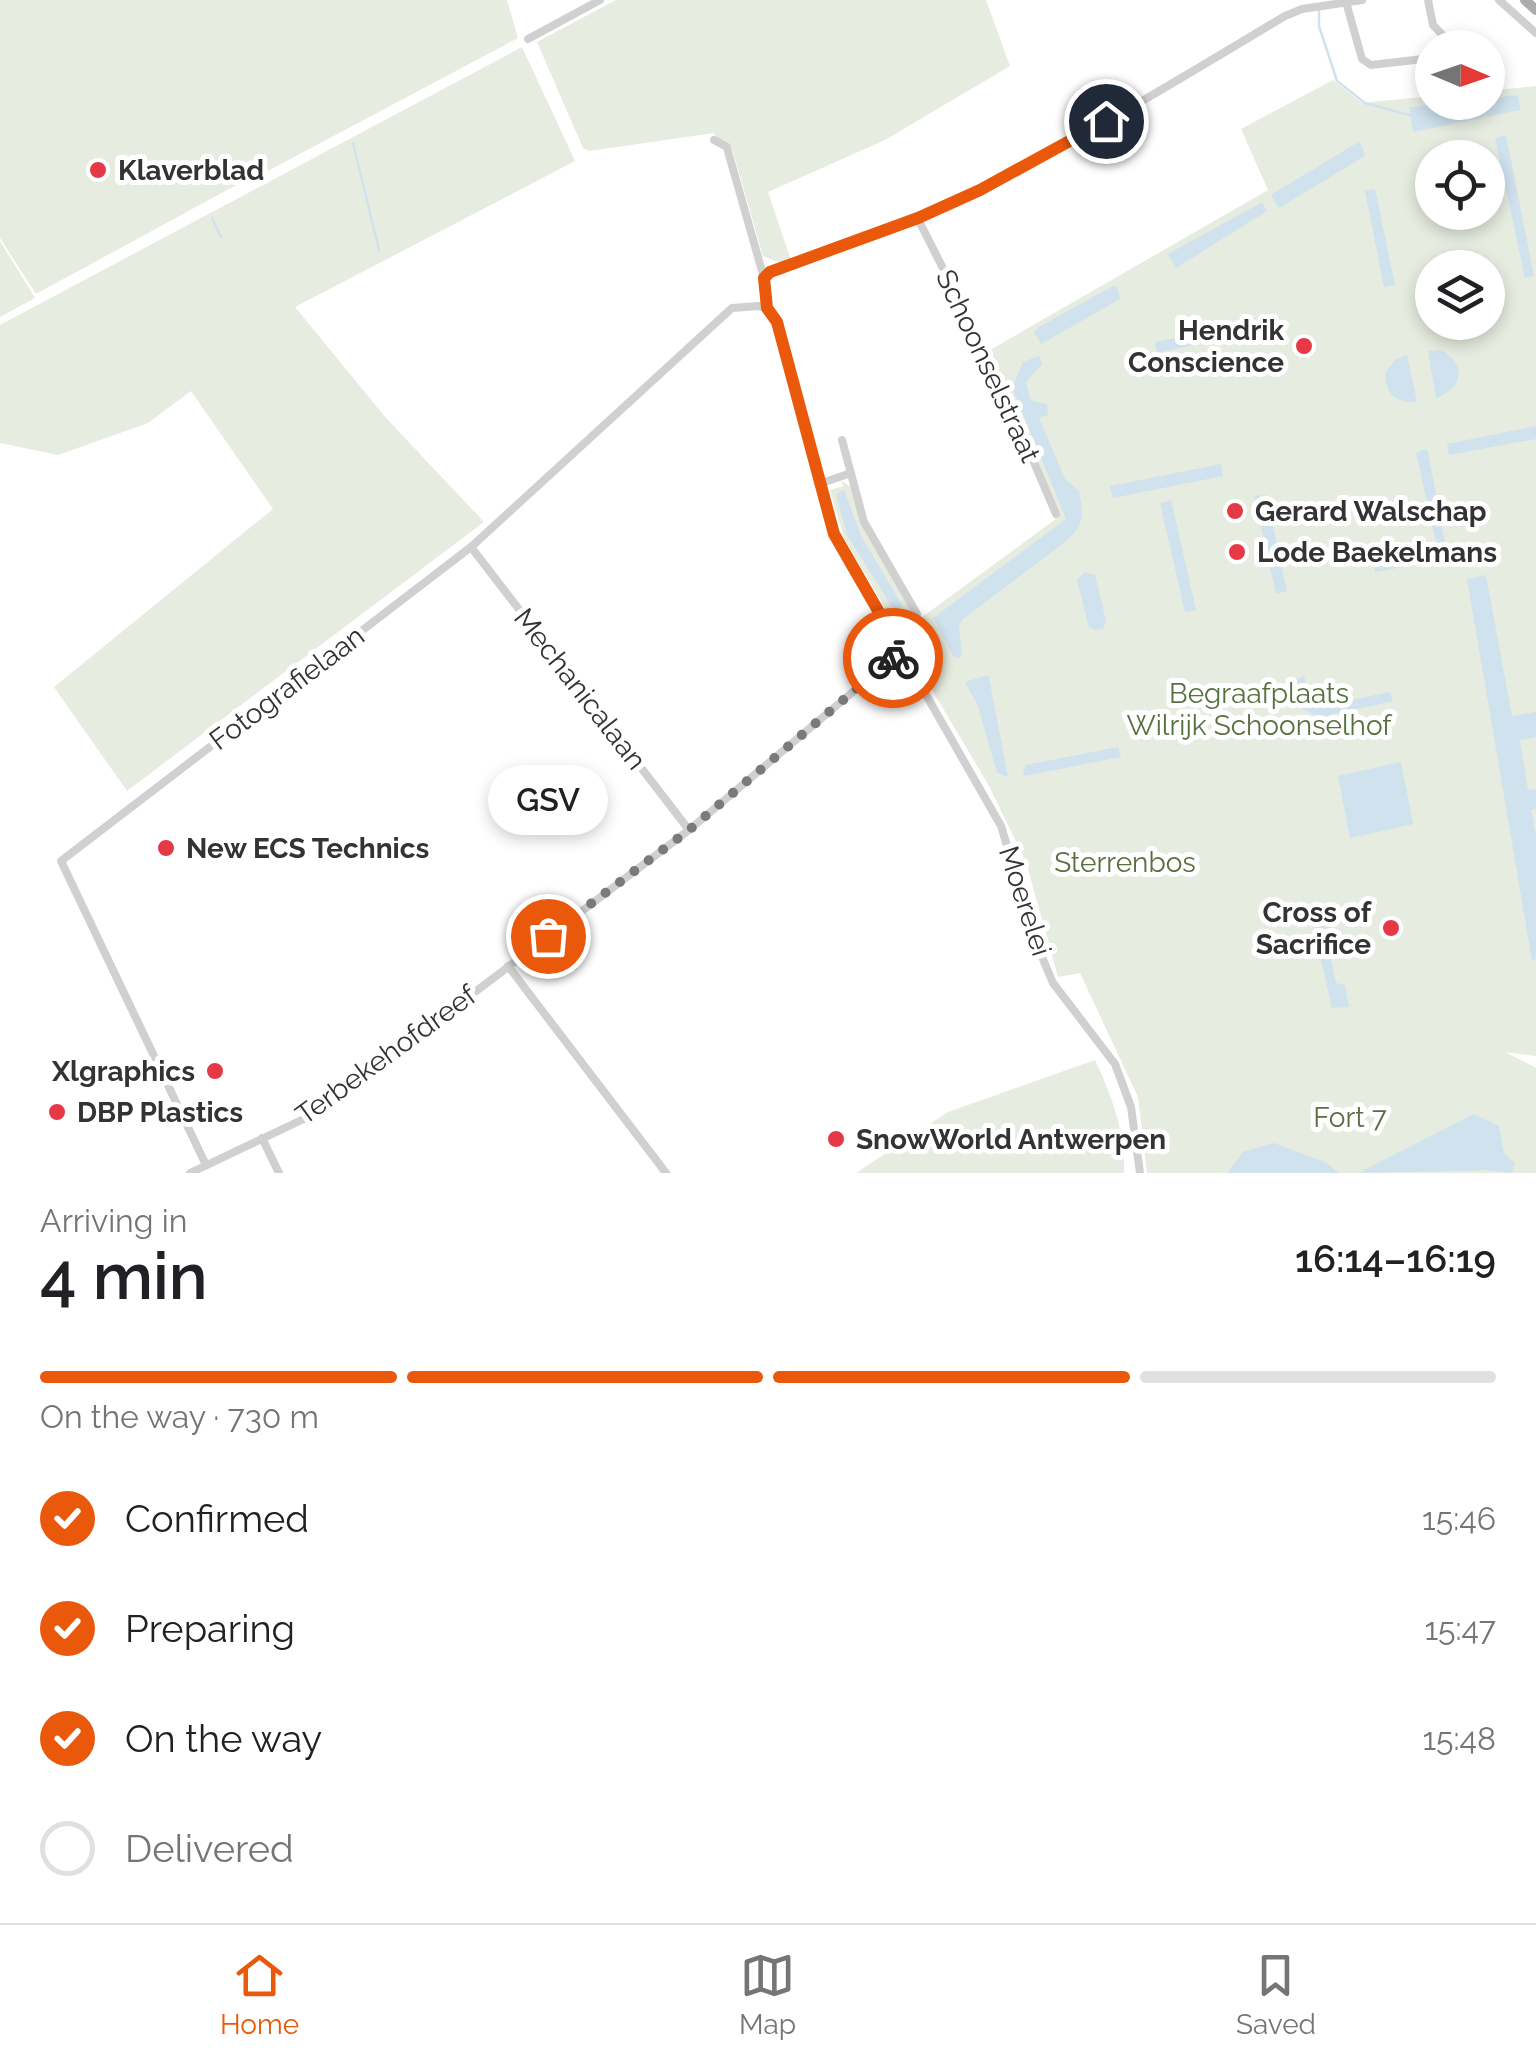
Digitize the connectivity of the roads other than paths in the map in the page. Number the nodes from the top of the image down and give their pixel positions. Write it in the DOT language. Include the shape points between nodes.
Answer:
graph roads {
  1 [pos="600,0"];
  2 [pos="1362,0"];
  3 [pos="1428,0"];
  4 [pos="1500,0"];
  5 [pos="1525,0"];
  6 [pos="1346,2"];
  7 [pos="1536,10"];
  8 [pos="1438,30"];
  9 [pos="1536,33"];
  10 [pos="528,40"];
  11 [pos="1415,60"];
  12 [pos="714,140"];
  13 [pos="918,218"];
  14 [pos="764,278"];
  15 [pos="767,308"];
  16 [pos="842,440"];
  17 [pos="850,473"];
  18 [pos="820,484"];
  19 [pos="1056,514"];
  20 [pos="470,547"];
  21 [pos="892,634"];
  22 [pos="898,657"];
  23 [pos="689,830"];
  24 [pos="508,966"];
  25 [pos="262,1138"];
  26 [pos="206,1165"];
  27 [pos="190,1173"];
  28 [pos="279,1173"];
  29 [pos="666,1173"];
  30 [pos="1140,1173"];
  1 -- 10 [label="street"];
  2 -- 6 [label="street"];
  3 -- 8 [label="street"];
  4 -- 9 [label="street"];
  5 -- 7 [label="main road"];
  6 -- 11 [label="street" via="1362,59"];
  6 -- 13 [label="street" via="1285,16 1056,150"];
  12 -- 14 [label="street, Moerelei" via="727,147"];
  13 -- 14 [label="street"];
  13 -- 19 [label="street, Schoonselstraat" via="995,371"];
  14 -- 15 [label="street, Moerelei"];
  15 -- 18 [label="street, Moerelei"];
  15 -- 20 [label="street, Fotografielaan" via="732,308"];
  16 -- 17 [label="street"];
  17 -- 18 [label="street"];
  17 -- 21 [label="street" via="864,522 917,614"];
  18 -- 21 [label="street, Moerelei" via="834,534"];
  20 -- 23 [label="street, Mechanicalaan"];
  20 -- 26 [label="street, Fotografielaan" via="61,861"];
  21 -- 22 [label="street, Moerelei"];
  22 -- 23 [label="street, Terbekehofdreef"];
  22 -- 30 [label="street, Moerelei" via="909,665 1000,826 1053,983 1115,1064 1131,1108"];
  23 -- 24 [label="street, Terbekehofdreef"];
  24 -- 25 [label="street, Terbekehofdreef" via="318,1110"];
  24 -- 29 [label="street"];
  25 -- 26 [label="street, Terbekehofdreef"];
  25 -- 28 [label="street"];
  26 -- 27 [label="street, Terbekehofdreef"];
}
